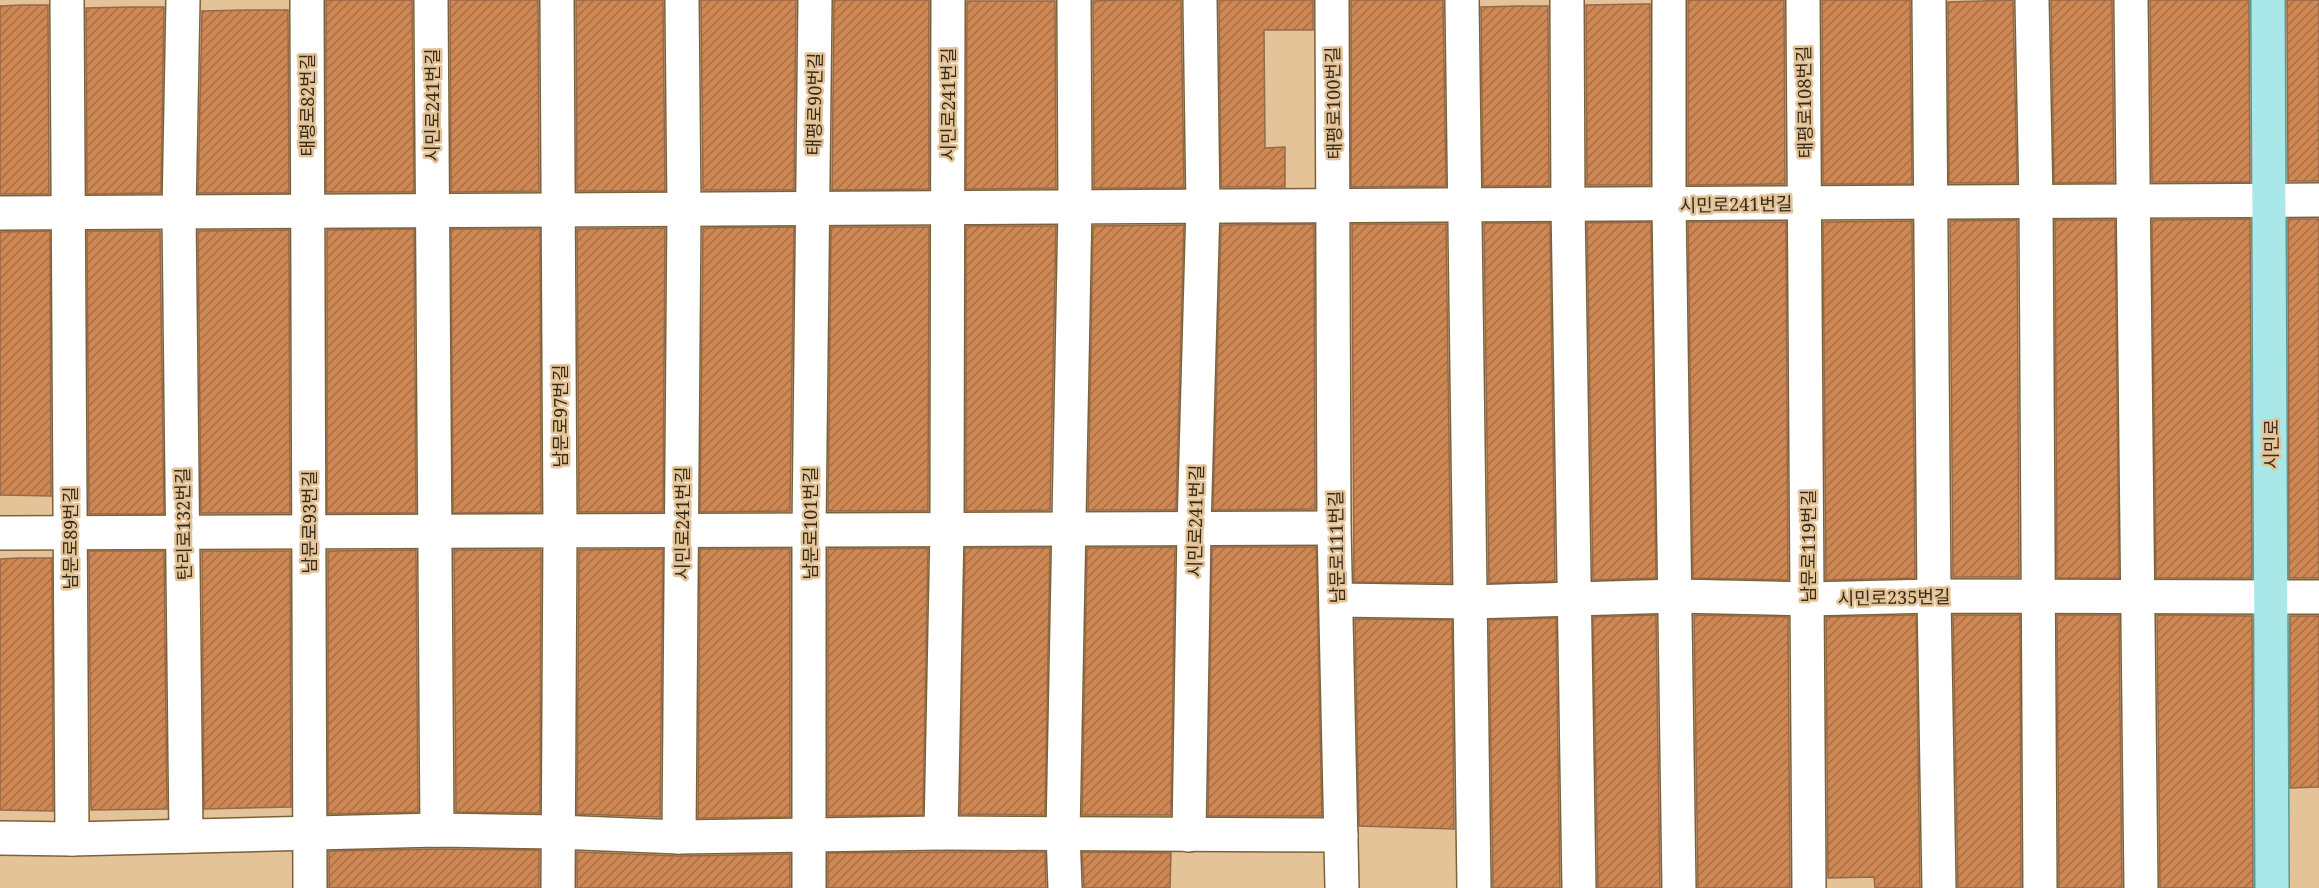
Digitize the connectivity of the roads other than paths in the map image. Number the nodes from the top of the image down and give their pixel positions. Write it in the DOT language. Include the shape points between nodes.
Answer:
graph roads {
  1 [pos="67,0"];
  2 [pos="183,0"];
  3 [pos="307,0"];
  4 [pos="431,0"];
  5 [pos="557,0"];
  6 [pos="682,0"];
  7 [pos="815,0"];
  8 [pos="948,0"];
  9 [pos="1074,0"];
  10 [pos="1200,0"];
  11 [pos="1332,0"];
  12 [pos="1462,0"];
  13 [pos="1568,0"];
  14 [pos="1669,0"];
  15 [pos="1803,0"];
  16 [pos="1929,0"];
  17 [pos="2032,0"];
  18 [pos="2131,0"];
  19 [pos="2268,0"];
  20 [pos="2319,200"];
  21 [pos="2270,201"];
  22 [pos="2036,202"];
  23 [pos="2135,202"];
  24 [pos="1805,203"];
  25 [pos="1933,203"];
  26 [pos="1669,204"];
  27 [pos="1466,205"];
  28 [pos="1568,205"];
  29 [pos="1203,206"];
  30 [pos="1334,206"];
  31 [pos="1075,207"];
  32 [pos="947,208"];
  33 [pos="684,209"];
  34 [pos="813,209"];
  35 [pos="433,210"];
  36 [pos="560,210"];
  37 [pos="308,211"];
  38 [pos="68,212"];
  39 [pos="179,212"];
  40 [pos="0,213"];
  41 [pos="1334,528"];
  42 [pos="947,529"];
  43 [pos="1070,529"];
  44 [pos="1194,529"];
  45 [pos="560,530"];
  46 [pos="682,530"];
  47 [pos="809,530"];
  48 [pos="183,531"];
  49 [pos="309,531"];
  50 [pos="435,531"];
  51 [pos="0,532"];
  52 [pos="70,532"];
  53 [pos="1676,596"];
  54 [pos="1934,596"];
  55 [pos="2037,596"];
  56 [pos="2138,596"];
  57 [pos="2319,597"];
  58 [pos="2272,598"];
  59 [pos="1574,599"];
  60 [pos="1808,599"];
  61 [pos="1337,600"];
  62 [pos="1470,602"];
  63 [pos="436,830"];
  64 [pos="557,832"];
  65 [pos="310,833"];
  66 [pos="941,833"];
  67 [pos="1063,834"];
  68 [pos="1189,835"];
  69 [pos="1341,835"];
  70 [pos="186,836"];
  71 [pos="810,836"];
  72 [pos="680,837"];
  73 [pos="0,838"];
  74 [pos="72,839"];
  75 [pos="310,888"];
  76 [pos="558,888"];
  77 [pos="809,888"];
  78 [pos="1065,888"];
  79 [pos="1342,888"];
  80 [pos="1474,888"];
  81 [pos="1579,888"];
  82 [pos="1679,888"];
  83 [pos="1809,888"];
  84 [pos="1939,888"];
  85 [pos="2040,888"];
  86 [pos="2141,888"];
  87 [pos="2272,888"];
  1 -- 38 [label="street, 남문로89번길"];
  2 -- 39 [label="street, 탄리로132번길"];
  3 -- 37 [label="street, 태평로82번길"];
  4 -- 35 [label="street, 시민로241번길"];
  5 -- 36 [label="street, 남문로97번길"];
  6 -- 33 [label="street, 시민로241번길"];
  7 -- 34 [label="street, 태평로90번길"];
  8 -- 32 [label="street, 시민로241번길"];
  9 -- 31 [label="street"];
  10 -- 29 [label="street, 시민로241번길"];
  11 -- 30 [label="street, 태평로100번길"];
  12 -- 27 [label="street"];
  13 -- 28 [label="street"];
  14 -- 26 [label="street"];
  15 -- 24 [label="street, 태평로108번길"];
  16 -- 25 [label="street"];
  17 -- 22 [label="street"];
  18 -- 23 [label="street"];
  19 -- 21 [label="main road, 시민로"];
  20 -- 21 [label="street, 시민로241번길"];
  21 -- 23 [label="street, 시민로241번길"];
  21 -- 58 [label="main road, 시민로"];
  22 -- 23 [label="street, 시민로241번길"];
  22 -- 25 [label="street, 시민로241번길"];
  22 -- 55 [label="street"];
  23 -- 56 [label="street"];
  24 -- 25 [label="street, 시민로241번길"];
  24 -- 26 [label="street, 시민로241번길"];
  24 -- 60 [label="street, 남문로119번길"];
  25 -- 54 [label="street"];
  26 -- 28 [label="street, 시민로241번길"];
  26 -- 53 [label="street"];
  27 -- 28 [label="street, 시민로241번길"];
  27 -- 30 [label="street, 시민로241번길"];
  27 -- 62 [label="street"];
  28 -- 59 [label="street"];
  29 -- 30 [label="street, 시민로241번길"];
  29 -- 31 [label="street, 시민로241번길"];
  29 -- 44 [label="street, 시민로241번길"];
  30 -- 41 [label="street, 남문로111번길"];
  31 -- 32 [label="street, 시민로241번길"];
  31 -- 43 [label="street"];
  32 -- 34 [label="street, 시민로241번길"];
  32 -- 42 [label="street, 시민로241번길"];
  33 -- 34 [label="street, 시민로241번길"];
  33 -- 36 [label="street, 시민로241번길"];
  33 -- 46 [label="street, 시민로241번길"];
  34 -- 47 [label="street, 남문로101번길"];
  35 -- 36 [label="street, 시민로241번길"];
  35 -- 37 [label="street, 시민로241번길"];
  35 -- 50 [label="street, 시민로241번길"];
  36 -- 45 [label="street, 남문로97번길"];
  37 -- 39 [label="street"];
  37 -- 49 [label="street, 남문로93번길"];
  38 -- 39 [label="street"];
  38 -- 40 [label="street"];
  38 -- 52 [label="street, 남문로89번길"];
  39 -- 48 [label="street, 탄리로132번길"];
  41 -- 44 [label="street"];
  41 -- 61 [label="street, 남문로111번길"];
  42 -- 43 [label="street"];
  42 -- 47 [label="street"];
  42 -- 66 [label="street, 시민로241번길"];
  43 -- 44 [label="street"];
  43 -- 67 [label="street"];
  44 -- 68 [label="street, 시민로241번길"];
  45 -- 46 [label="street"];
  45 -- 50 [label="street"];
  45 -- 64 [label="street, 남문로97번길"];
  46 -- 47 [label="street"];
  46 -- 72 [label="street, 시민로241번길"];
  47 -- 71 [label="street, 남문로101번길"];
  48 -- 49 [label="street"];
  48 -- 52 [label="street"];
  48 -- 70 [label="street, 탄리로132번길"];
  49 -- 50 [label="street"];
  49 -- 65 [label="street, 남문로93번길"];
  50 -- 63 [label="street, 시민로241번길"];
  51 -- 52 [label="street"];
  52 -- 74 [label="street, 남문로89번길"];
  53 -- 59 [label="street, 시민로235번길"];
  53 -- 60 [label="street, 시민로235번길"];
  53 -- 82 [label="street"];
  54 -- 55 [label="street, 시민로235번길"];
  54 -- 60 [label="street, 시민로235번길"];
  54 -- 84 [label="street"];
  55 -- 56 [label="street, 시민로235번길"];
  55 -- 85 [label="street"];
  56 -- 58 [label="street, 시민로235번길"];
  56 -- 86 [label="street"];
  57 -- 58 [label="street, 시민로235번길"];
  58 -- 87 [label="main road, 시민로"];
  59 -- 62 [label="street, 시민로235번길"];
  59 -- 81 [label="street"];
  60 -- 83 [label="street, 남문로119번길"];
  61 -- 62 [label="street, 시민로235번길"];
  61 -- 69 [label="street, 남문로111번길"];
  62 -- 80 [label="street"];
  63 -- 64 [label="street"];
  63 -- 65 [label="street"];
  64 -- 72 [label="street"];
  64 -- 76 [label="street, 남문로97번길"];
  65 -- 70 [label="street"];
  65 -- 75 [label="street, 남문로93번길"];
  66 -- 67 [label="street"];
  66 -- 71 [label="street"];
  67 -- 68 [label="street"];
  67 -- 78 [label="street"];
  68 -- 69 [label="street"];
  69 -- 79 [label="street, 남문로111번길"];
  70 -- 74 [label="street"];
  71 -- 72 [label="street"];
  71 -- 77 [label="street, 남문로101번길"];
  73 -- 74 [label="street"];
}
